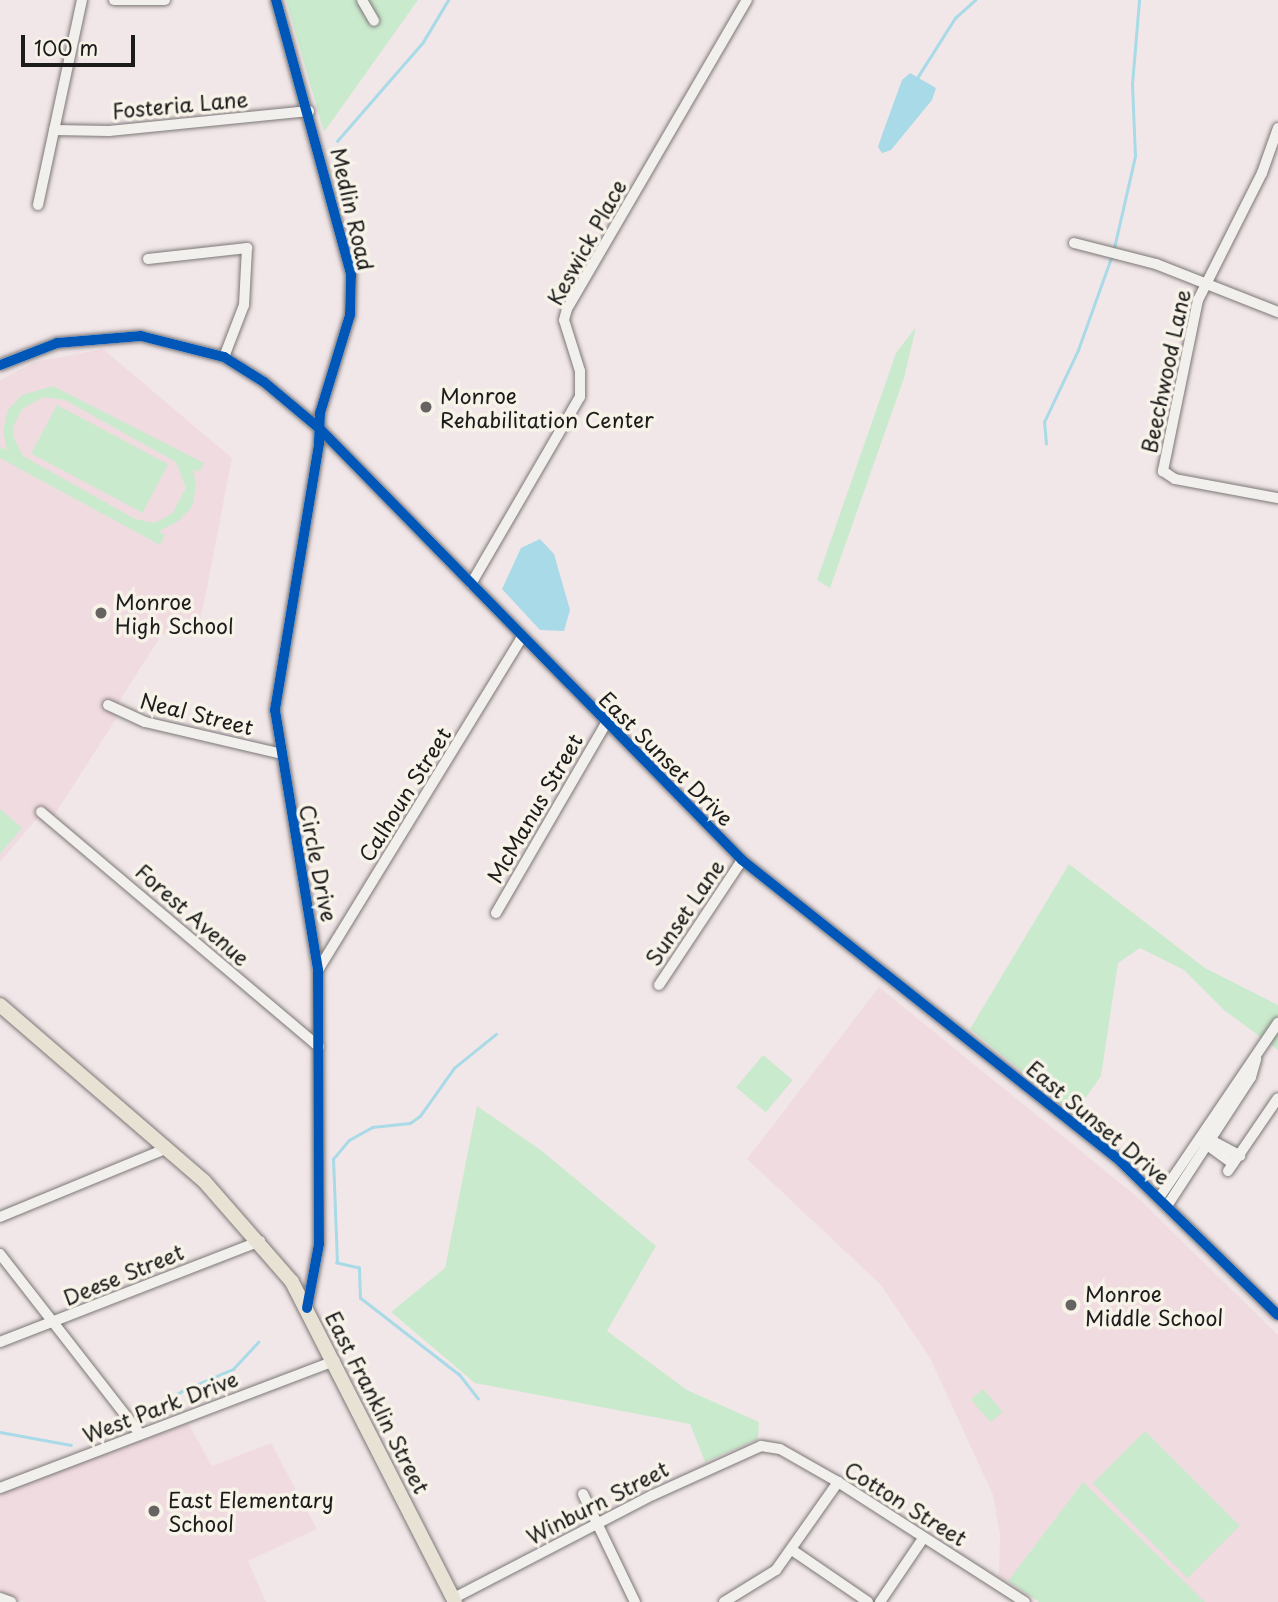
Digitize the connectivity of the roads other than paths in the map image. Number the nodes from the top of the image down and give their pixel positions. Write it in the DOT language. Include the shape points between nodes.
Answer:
graph roads {
  1 [pos="82,0"];
  2 [pos="114,0"];
  3 [pos="165,0"];
  4 [pos="275,0"];
  5 [pos="362,0"];
  6 [pos="747,0"];
  7 [pos="374,21"];
  8 [pos="309,111"];
  9 [pos="1278,128"];
  10 [pos="54,130"];
  11 [pos="38,205"];
  12 [pos="1074,243"];
  13 [pos="148,260"];
  14 [pos="1204,283"];
  15 [pos="1278,312"];
  16 [pos="224,358"];
  17 [pos="1,361"];
  18 [pos="320,429"];
  19 [pos="1278,498"];
  20 [pos="471,584"];
  21 [pos="523,637"];
  22 [pos="108,705"];
  23 [pos="606,723"];
  24 [pos="278,753"];
  25 [pos="41,812"];
  26 [pos="742,860"];
  27 [pos="496,913"];
  28 [pos="318,970"];
  29 [pos="659,985"];
  30 [pos="0,1005"];
  31 [pos="1278,1023"];
  32 [pos="319,1046"];
  33 [pos="1257,1056"];
  34 [pos="1278,1098"];
  35 [pos="1199,1137"];
  36 [pos="1209,1142"];
  37 [pos="167,1149"];
  38 [pos="1163,1202"];
  39 [pos="0,1217"];
  40 [pos="260,1241"];
  41 [pos="0,1254"];
  42 [pos="307,1308"];
  43 [pos="1278,1315"];
  44 [pos="54,1322"];
  45 [pos="0,1342"];
  46 [pos="335,1361"];
  47 [pos="140,1434"];
  48 [pos="761,1446"];
  49 [pos="838,1482"];
  50 [pos="0,1488"];
  51 [pos="583,1494"];
  52 [pos="596,1524"];
  53 [pos="924,1537"];
  54 [pos="792,1550"];
  55 [pos="0,1598"];
  56 [pos="455,1600"];
  57 [pos="10,1602"];
  58 [pos="635,1602"];
  59 [pos="724,1602"];
  60 [pos="868,1602"];
  61 [pos="880,1602"];
  62 [pos="1025,1602"];
  1 -- 10 [label="street"];
  2 -- 3 [label="street"];
  4 -- 8 [label="street, Medlin Road"];
  5 -- 7 [label="street"];
  6 -- 20 [label="street, Keswick Place" via="568,309 564,320 580,371 580,397"];
  8 -- 10 [label="street, Fosteria Lane" via="97,131"];
  8 -- 18 [label="street, Medlin Road" via="351,275 349,315 320,413"];
  9 -- 14 [label="street, Beechwood Lane" via="1262,173"];
  10 -- 11 [label="street"];
  12 -- 14 [label="street" via="1156,264"];
  13 -- 16 [label="street" via="247,248 244,305"];
  14 -- 15 [label="street"];
  14 -- 19 [label="street, Beechwood Lane" via="1163,471 1175,479"];
  16 -- 17 [label="street, East Sunset Drive" via="169,340 119,335 57,343"];
  16 -- 18 [label="street, East Sunset Drive" via="264,382"];
  18 -- 20 [label="street, East Sunset Drive"];
  18 -- 24 [label="street, Circle Drive" via="278,689"];
  20 -- 21 [label="street, East Sunset Drive"];
  21 -- 23 [label="street, East Sunset Drive"];
  21 -- 28 [label="street, Calhoun Street"];
  22 -- 24 [label="street, Neal Street" via="145,722"];
  23 -- 26 [label="street, East Sunset Drive"];
  23 -- 27 [label="street, McManus Street"];
  24 -- 28 [label="street, Circle Drive"];
  25 -- 32 [label="street, Forest Avenue"];
  26 -- 29 [label="street, Sunset Lane"];
  26 -- 38 [label="street, East Sunset Drive" via="1074,1123"];
  28 -- 32 [label="street, Circle Drive"];
  30 -- 37 [label="main road, East Franklin Street"];
  31 -- 33 [label="street"];
  32 -- 42 [label="street, Circle Drive" via="318,1244"];
  33 -- 35 [label="street"];
  33 -- 36 [label="street" via="1251,1077"];
  34 -- 36 [label="street" via="1234,1164"];
  35 -- 36 [label="street"];
  35 -- 38 [label="street"];
  36 -- 38 [label="street"];
  37 -- 39 [label="street"];
  37 -- 40 [label="main road, East Franklin Street"];
  38 -- 43 [label="street, East Sunset Drive"];
  40 -- 42 [label="main road, East Franklin Street"];
  40 -- 44 [label="street, Deese Street"];
  41 -- 44 [label="street"];
  42 -- 46 [label="main road, East Franklin Street"];
  44 -- 45 [label="street, Deese Street"];
  44 -- 47 [label="street"];
  46 -- 47 [label="street, West Park Drive"];
  46 -- 56 [label="main road, East Franklin Street"];
  47 -- 50 [label="street, West Park Drive"];
  48 -- 49 [label="street, Cotton Street" via="780,1449"];
  48 -- 52 [label="street, Winburn Street"];
  49 -- 53 [label="street, Cotton Street"];
  49 -- 54 [label="street"];
  51 -- 52 [label="street"];
  52 -- 56 [label="street, Winburn Street"];
  52 -- 58 [label="street"];
  53 -- 61 [label="street"];
  53 -- 62 [label="street, Cotton Street"];
  54 -- 59 [label="street" via="776,1570"];
  54 -- 60 [label="street"];
  55 -- 57 [label="street"];
}
